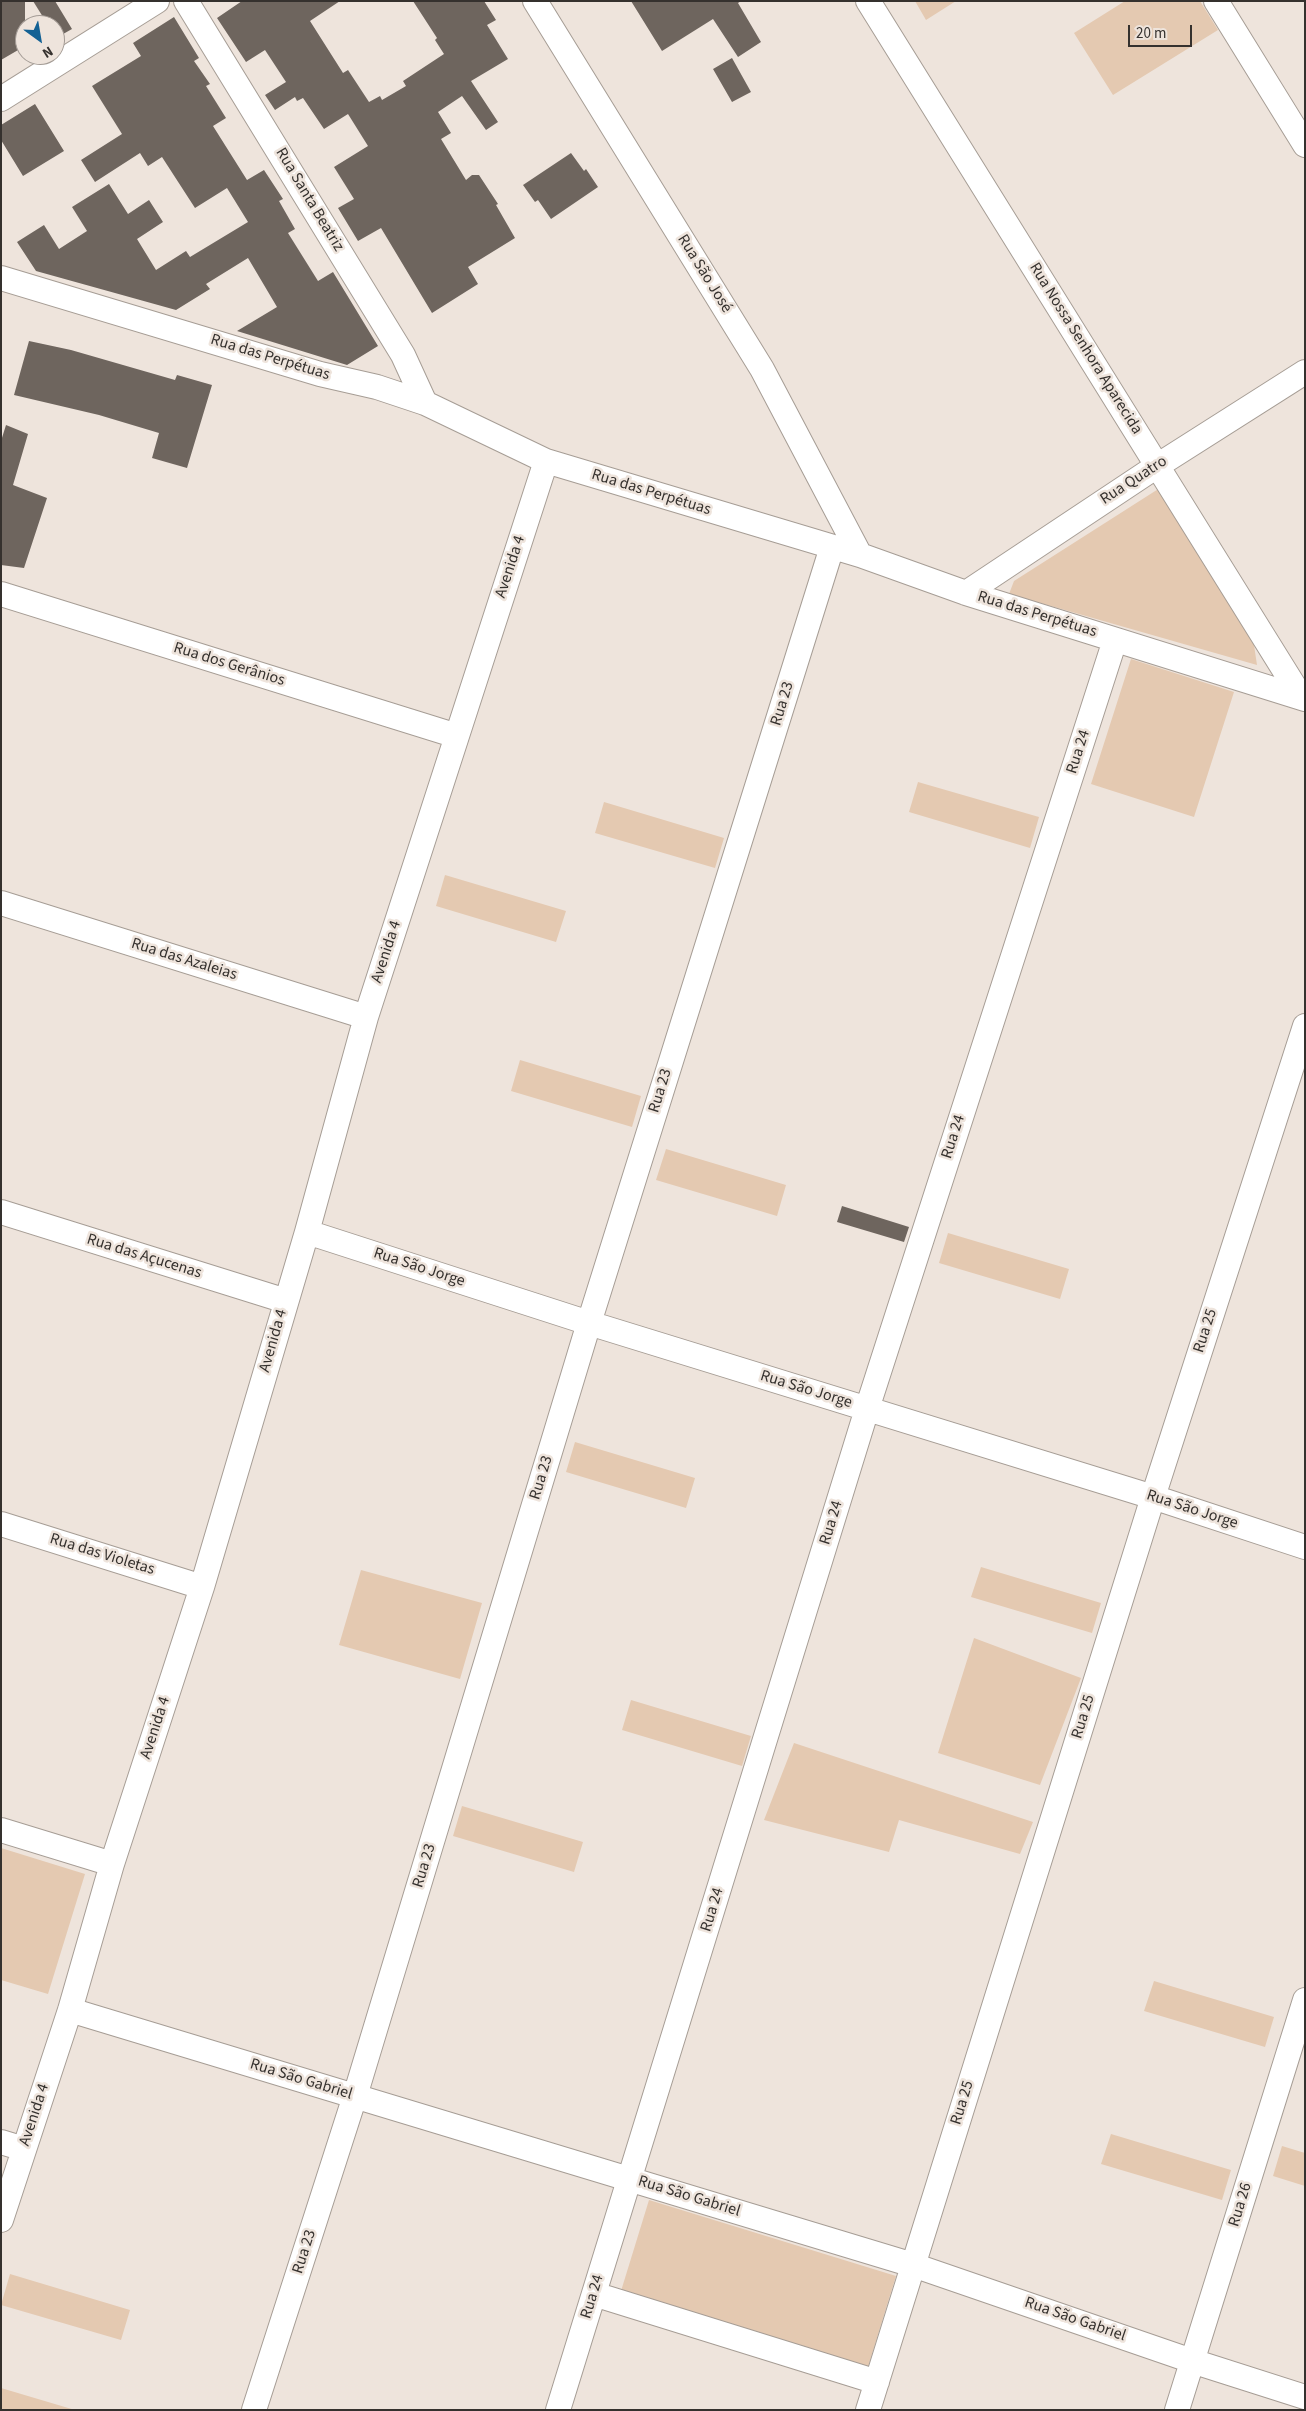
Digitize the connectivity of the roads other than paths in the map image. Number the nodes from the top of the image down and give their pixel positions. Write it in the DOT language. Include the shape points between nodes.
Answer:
graph roads {
  1 [pos="157,1"];
  2 [pos="186,1"];
  3 [pos="534,1"];
  4 [pos="868,1"];
  5 [pos="1216,1"];
  6 [pos="1,99"];
  7 [pos="1305,145"];
  8 [pos="1,278"];
  9 [pos="1305,372"];
  10 [pos="425,402"];
  11 [pos="546,461"];
  12 [pos="1158,466"];
  13 [pos="832,546"];
  14 [pos="860,555"];
  15 [pos="966,593"];
  16 [pos="1,594"];
  17 [pos="1115,640"];
  18 [pos="1303,698"];
  19 [pos="457,736"];
  20 [pos="1,903"];
  21 [pos="366,1017"];
  22 [pos="1305,1026"];
  23 [pos="1,1212"];
  24 [pos="307,1232"];
  25 [pos="286,1301"];
  26 [pos="589,1323"];
  27 [pos="867,1409"];
  28 [pos="1153,1497"];
  29 [pos="1,1524"];
  30 [pos="1305,1547"];
  31 [pos="202,1587"];
  32 [pos="1,1830"];
  33 [pos="112,1864"];
  34 [pos="1305,2000"];
  35 [pos="70,2010"];
  36 [pos="355,2096"];
  37 [pos="1,2142"];
  38 [pos="24,2149"];
  39 [pos="630,2180"];
  40 [pos="1,2220"];
  41 [pos="913,2264"];
  42 [pos="594,2294"];
  43 [pos="1192,2361"];
  44 [pos="876,2382"];
  45 [pos="1305,2396"];
  46 [pos="254,2410"];
  47 [pos="558,2410"];
  48 [pos="868,2410"];
  49 [pos="1177,2410"];
  1 -- 6 [label="street"];
  2 -- 10 [label="street, Rua Santa Beatriz" via="404,355"];
  3 -- 14 [label="street, Rua São José" via="762,369"];
  4 -- 12 [label="street, Rua Nossa Senhora Aparecida"];
  5 -- 7 [label="street"];
  8 -- 10 [label="street, Rua das Perpétuas" via="320,374"];
  9 -- 12 [label="street, Rua Quatro"];
  10 -- 11 [label="street, Rua das Perpétuas"];
  11 -- 13 [label="street, Rua das Perpétuas"];
  11 -- 19 [label="street, Avenida 4"];
  12 -- 15 [label="street, Rua Quatro"];
  12 -- 18 [label="street, Rua Nossa Senhora Aparecida"];
  13 -- 14 [label="street, Rua das Perpétuas"];
  13 -- 26 [label="street, Rua 23"];
  14 -- 15 [label="street, Rua das Perpétuas"];
  15 -- 17 [label="street, Rua das Perpétuas"];
  16 -- 19 [label="street, Rua dos Gerânios"];
  17 -- 18 [label="street, Rua das Perpétuas"];
  17 -- 27 [label="street, Rua 24"];
  19 -- 21 [label="street, Avenida 4"];
  20 -- 21 [label="street, Rua das Azaleias"];
  21 -- 24 [label="street, Avenida 4"];
  22 -- 28 [label="street, Rua 25"];
  23 -- 25 [label="street, Rua das Açucenas"];
  24 -- 25 [label="street, Avenida 4"];
  24 -- 26 [label="street, Rua São Jorge"];
  25 -- 31 [label="street, Avenida 4"];
  26 -- 27 [label="street, Rua São Jorge"];
  26 -- 36 [label="street, Rua 23"];
  27 -- 28 [label="street, Rua São Jorge"];
  27 -- 39 [label="street, Rua 24"];
  28 -- 30 [label="street, Rua São Jorge"];
  28 -- 41 [label="street, Rua 25"];
  29 -- 31 [label="street, Rua das Violetas"];
  31 -- 33 [label="street, Avenida 4"];
  32 -- 33 [label="street"];
  33 -- 35 [label="street, Avenida 4"];
  34 -- 43 [label="street, Rua 26"];
  35 -- 36 [label="street, Rua São Gabriel"];
  35 -- 38 [label="street, Avenida 4"];
  36 -- 39 [label="street, Rua São Gabriel"];
  36 -- 46 [label="street, Rua 23"];
  37 -- 38 [label="street"];
  38 -- 40 [label="street, Avenida 4"];
  39 -- 41 [label="street, Rua São Gabriel"];
  39 -- 42 [label="street, Rua 24"];
  41 -- 43 [label="street, Rua São Gabriel"];
  41 -- 44 [label="street, Rua 25"];
  42 -- 44 [label="street"];
  42 -- 47 [label="street, Rua 24"];
  43 -- 45 [label="street, Rua São Gabriel"];
  43 -- 49 [label="street, Rua 26"];
  44 -- 48 [label="street, Rua 25"];
}
